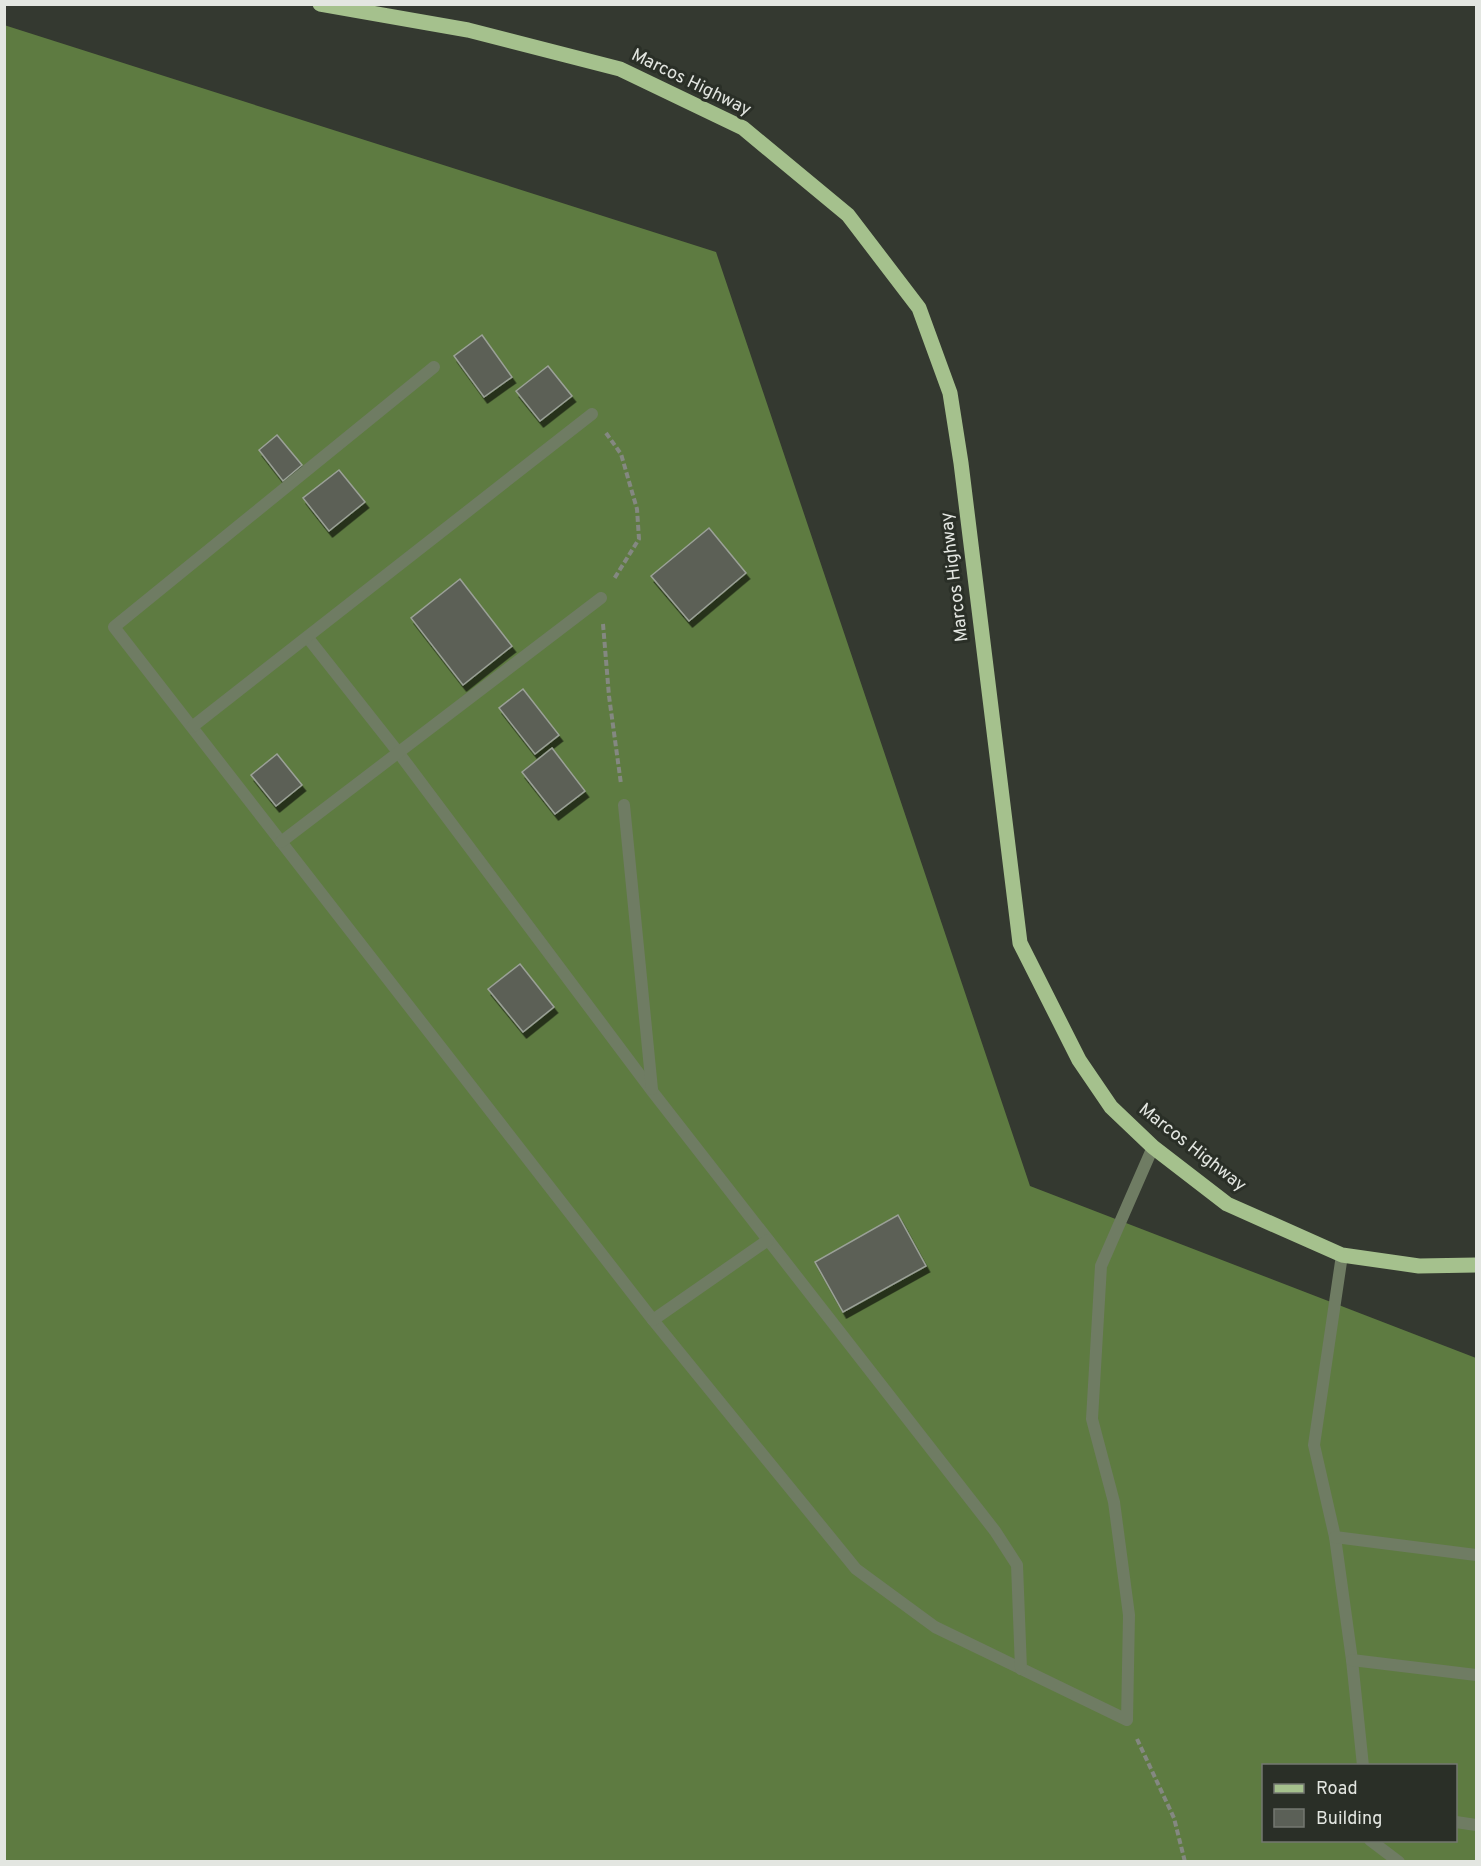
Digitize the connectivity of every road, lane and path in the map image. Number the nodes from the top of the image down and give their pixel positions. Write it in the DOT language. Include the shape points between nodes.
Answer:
graph roads {
  1 [pos="320,4"];
  2 [pos="434,367"];
  3 [pos="592,414"];
  4 [pos="601,598"];
  5 [pos="308,638"];
  6 [pos="192,727"];
  7 [pos="398,752"];
  8 [pos="624,806"];
  9 [pos="281,842"];
  10 [pos="652,1091"];
  11 [pos="1153,1147"];
  12 [pos="768,1240"];
  13 [pos="1342,1255"];
  14 [pos="1476,1265"];
  15 [pos="653,1320"];
  16 [pos="1335,1537"];
  17 [pos="1476,1555"];
  18 [pos="1352,1660"];
  19 [pos="1021,1669"];
  20 [pos="1476,1675"];
  21 [pos="1127,1719"];
  22 [pos="1363,1764"];
  23 [pos="1457,1822"];
  24 [pos="1476,1826"];
  25 [pos="1373,1842"];
  26 [pos="1185,1862"];
  27 [pos="1399,1862"];
  1 -- 11 [label="main road, Marcos Highway" via="468,30 620,69 743,128 848,215 919,308 950,393 1020,943 1079,1060 1111,1107"];
  2 -- 6 [label="street" via="114,627"];
  3 -- 5 [label="street"];
  4 -- 7 [label="street"];
  5 -- 6 [label="street"];
  5 -- 7 [label="street"];
  6 -- 9 [label="street"];
  7 -- 9 [label="street"];
  7 -- 10 [label="street"];
  8 -- 10 [label="street"];
  9 -- 15 [label="street"];
  10 -- 12 [label="street"];
  11 -- 13 [label="main road, Marcos Highway" via="1227,1204"];
  11 -- 21 [label="street" via="1101,1266 1092,1419 1114,1502 1130,1615"];
  12 -- 15 [label="street"];
  12 -- 19 [label="street" via="1017,1565"];
  13 -- 14 [label="main road, Marcos Highway" via="1419,1266"];
  13 -- 16 [label="street" via="1314,1445"];
  15 -- 19 [label="street" via="856,1569 935,1627"];
  16 -- 17 [label="street"];
  16 -- 18 [label="street"];
  18 -- 20 [label="street"];
  18 -- 22 [label="street"];
  19 -- 21 [label="street"];
  21 -- 26 [label="path" via="1174,1818"];
  23 -- 24 [label="street"];
  25 -- 27 [label="street"];
}
